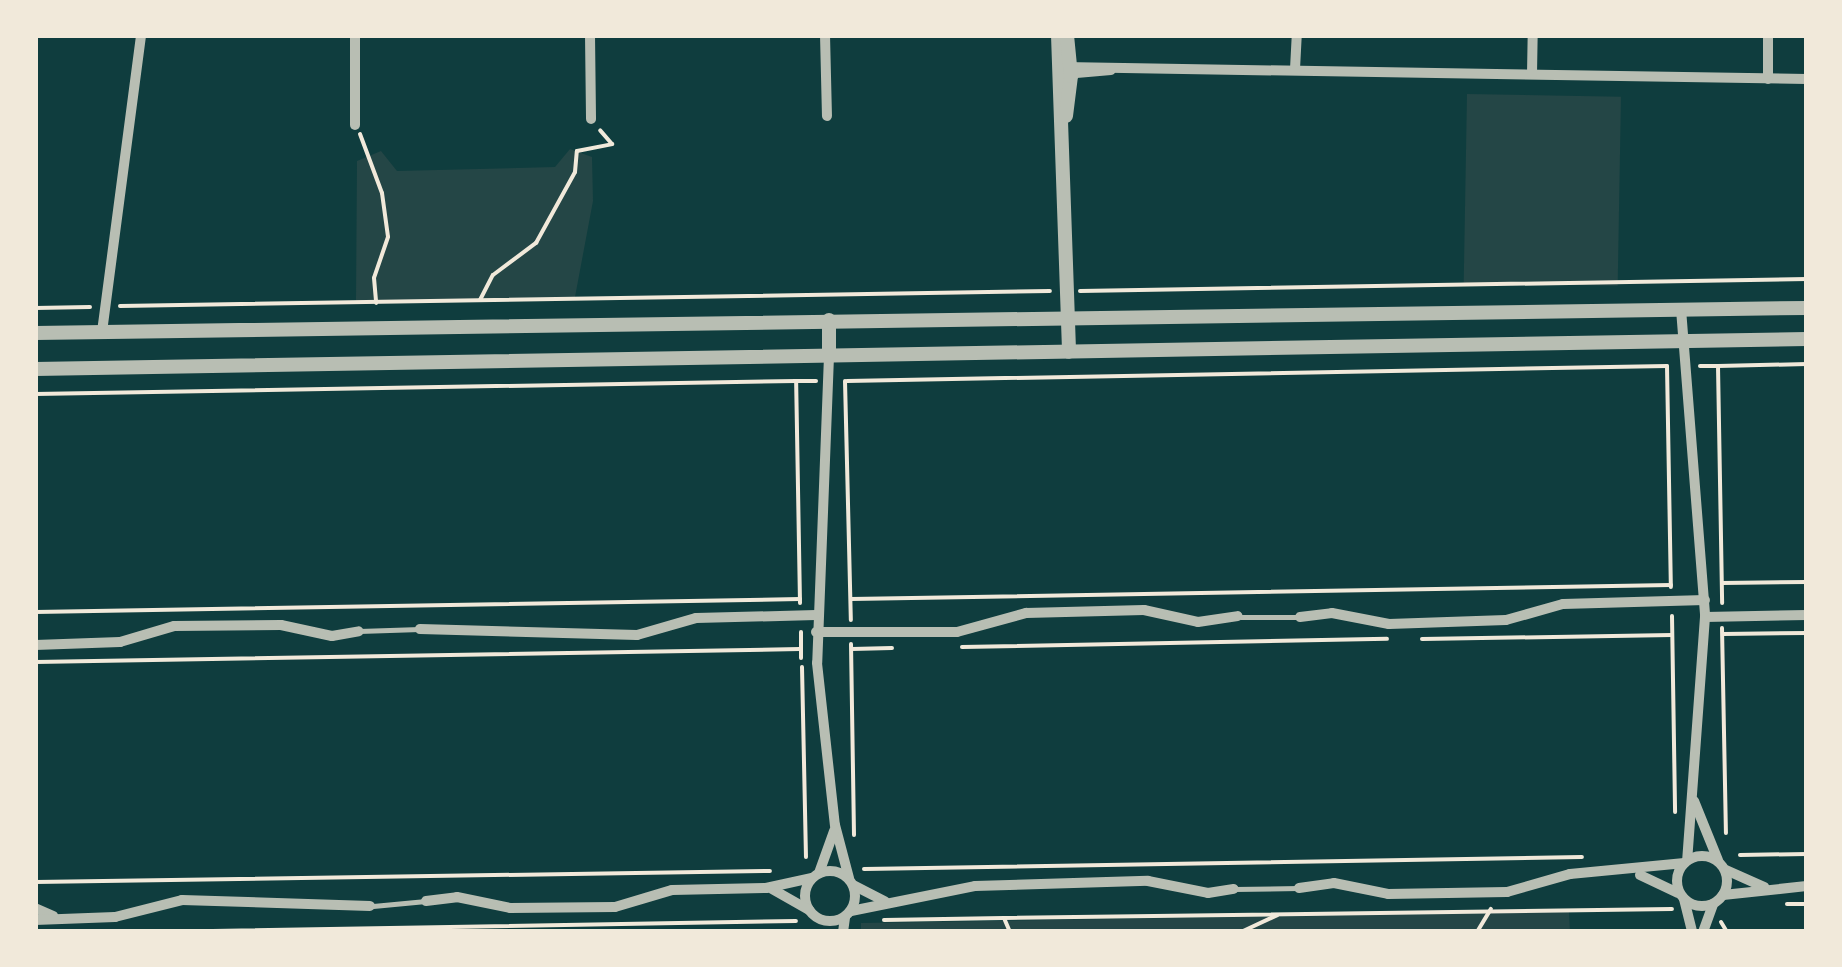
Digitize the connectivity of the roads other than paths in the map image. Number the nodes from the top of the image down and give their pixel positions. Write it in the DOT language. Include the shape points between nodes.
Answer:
graph roads {
  1 [pos="141,35"];
  2 [pos="355,35"];
  3 [pos="590,35"];
  4 [pos="825,35"];
  5 [pos="1058,35"];
  6 [pos="1067,35"];
  7 [pos="1296,35"];
  8 [pos="1533,35"];
  9 [pos="1768,35"];
  10 [pos="1296,68"];
  11 [pos="1056,70"];
  12 [pos="1071,70"];
  13 [pos="1532,74"];
  14 [pos="1768,79"];
  15 [pos="1807,79"];
  16 [pos="827,116"];
  17 [pos="591,119"];
  18 [pos="355,125"];
  19 [pos="1064,132"];
  20 [pos="1807,308"];
  21 [pos="1681,309"];
  22 [pos="1067,319"];
  23 [pos="829,320"];
  24 [pos="102,332"];
  25 [pos="35,333"];
  26 [pos="1807,339"];
  27 [pos="1682,340"];
  28 [pos="1069,352"];
  29 [pos="829,356"];
  30 [pos="35,369"];
  31 [pos="1705,600"];
  32 [pos="816,615"];
  33 [pos="1807,615"];
  34 [pos="1238,616"];
  35 [pos="1705,617"];
  36 [pos="1300,618"];
  37 [pos="420,629"];
  38 [pos="359,631"];
  39 [pos="816,632"];
  40 [pos="35,645"];
  41 [pos="1694,800"];
  42 [pos="835,825"];
  43 [pos="1685,861"];
  44 [pos="1722,866"];
  45 [pos="1630,873"];
  46 [pos="816,876"];
  47 [pos="851,882"];
  48 [pos="1807,886"];
  49 [pos="766,888"];
  50 [pos="1298,888"];
  51 [pos="1765,888"];
  52 [pos="1234,889"];
  53 [pos="1723,895"];
  54 [pos="1683,897"];
  55 [pos="426,900"];
  56 [pos="891,902"];
  57 [pos="1713,904"];
  58 [pos="370,906"];
  59 [pos="35,908"];
  60 [pos="813,914"];
  61 [pos="848,914"];
  62 [pos="54,916"];
  63 [pos="35,920"];
  64 [pos="820,932"];
  65 [pos="844,932"];
  66 [pos="1692,932"];
  67 [pos="1703,932"];
  1 -- 24 [label="street"];
  2 -- 18 [label="street"];
  3 -- 17 [label="street"];
  4 -- 16 [label="street"];
  5 -- 11 [label="street"];
  6 -- 12 [label="street"];
  7 -- 10 [label="street"];
  8 -- 13 [label="street"];
  9 -- 14 [label="street"];
  10 -- 12 [label="street"];
  10 -- 13 [label="street"];
  11 -- 12 [label="street"];
  11 -- 19 [label="street"];
  12 -- 19 [label="street"];
  13 -- 14 [label="street"];
  14 -- 15 [label="street"];
  19 -- 22 [label="street"];
  20 -- 21 [label="street"];
  21 -- 22 [label="street"];
  21 -- 27 [label="street"];
  22 -- 23 [label="street"];
  22 -- 28 [label="street"];
  23 -- 24 [label="street"];
  23 -- 29 [label="street"];
  24 -- 25 [label="street"];
  26 -- 27 [label="street"];
  27 -- 28 [label="street"];
  27 -- 31 [label="street"];
  28 -- 29 [label="street"];
  29 -- 30 [label="street"];
  29 -- 32 [label="street"];
  31 -- 35 [label="street"];
  31 -- 36 [label="street" via="1563,604 1506,620 1389,624 1332,613"];
  32 -- 37 [label="street" via="696,618 637,635"];
  32 -- 39 [label="street"];
  33 -- 35 [label="street"];
  34 -- 36 [label="lane"];
  34 -- 39 [label="street" via="1198,622 1144,610 1026,613 957,632"];
  35 -- 41 [label="street"];
  37 -- 38 [label="lane"];
  38 -- 40 [label="street" via="332,636 281,625 174,626 120,642"];
  39 -- 42 [label="street"];
  41 -- 43 [label="street"];
  41 -- 44 [label="street"];
  42 -- 46 [label="street"];
  42 -- 47 [label="street"];
  43 -- 44 [label="street" via="1707,856"];
  43 -- 45 [label="street"];
  43 -- 54 [label="street" via="1676,879"];
  44 -- 51 [label="street"];
  44 -- 53 [label="street"];
  45 -- 50 [label="street" via="1560,876 1507,892 1388,894 1334,882"];
  45 -- 54 [label="street" via="1656,878"];
  46 -- 47 [label="street"];
  46 -- 49 [label="street"];
  46 -- 60 [label="street" via="805,894"];
  47 -- 56 [label="street"];
  47 -- 61 [label="street"];
  48 -- 51 [label="street"];
  49 -- 55 [label="street" via="672,890 605,908 510,908 457,896"];
  49 -- 60 [label="street"];
  50 -- 52 [label="lane"];
  51 -- 53 [label="street"];
  52 -- 56 [label="street" via="1208,894 1148,881 975,886"];
  53 -- 57 [label="street"];
  54 -- 57 [label="street"];
  54 -- 66 [label="street"];
  55 -- 58 [label="lane"];
  56 -- 61 [label="street"];
  57 -- 67 [label="street"];
  58 -- 62 [label="street" via="182,900 116,917"];
  59 -- 62 [label="street"];
  60 -- 61 [label="street"];
  60 -- 64 [label="street"];
  61 -- 65 [label="street"];
  62 -- 63 [label="street"];
}
